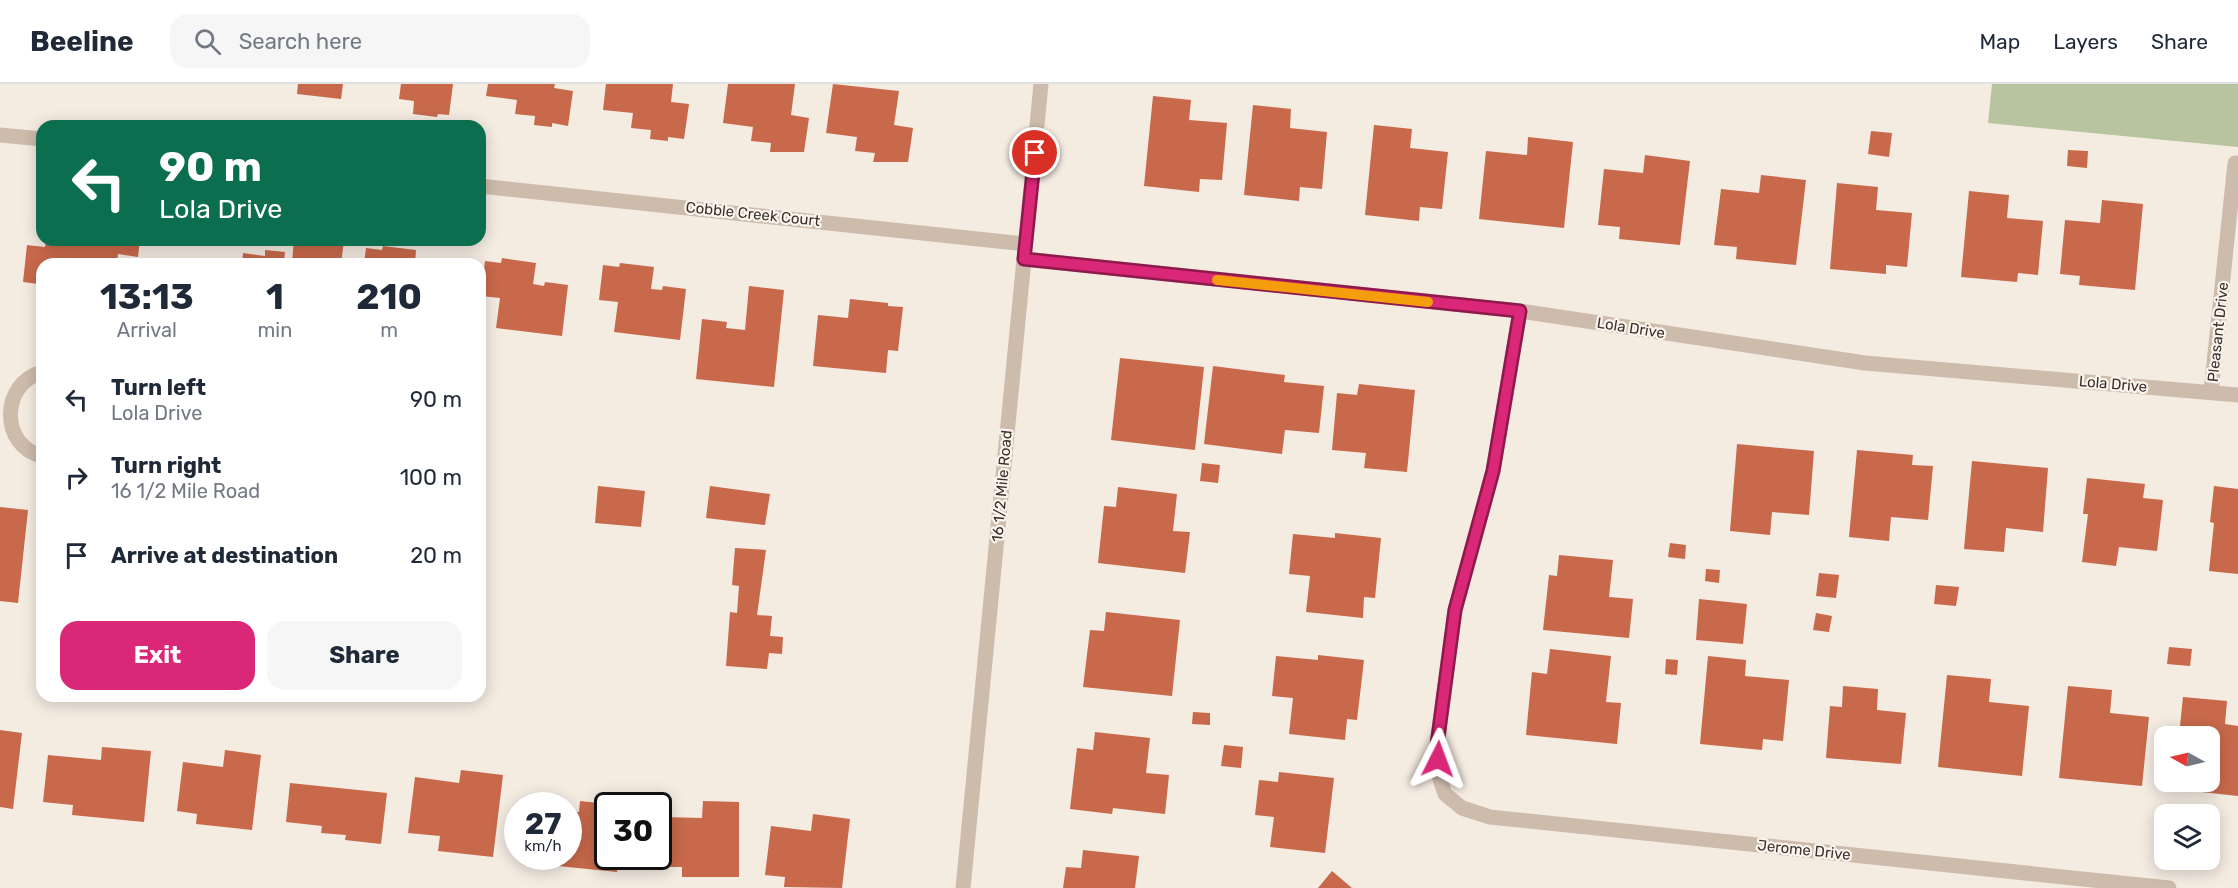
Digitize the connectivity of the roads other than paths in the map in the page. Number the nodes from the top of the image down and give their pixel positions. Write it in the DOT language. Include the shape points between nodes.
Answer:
graph roads {
  1 [pos="1041,84"];
  2 [pos="0,135"];
  3 [pos="36,138"];
  4 [pos="2235,164"];
  5 [pos="486,187"];
  6 [pos="1024,252"];
  7 [pos="1520,311"];
  8 [pos="36,374"];
  9 [pos="2211,392"];
  10 [pos="2238,394"];
  11 [pos="3,409"];
  12 [pos="36,453"];
  13 [pos="963,888"];
  14 [pos="2169,888"];
  1 -- 6 [label="street, 16 1/2 Mile Road"];
  2 -- 3 [label="street"];
  4 -- 9 [label="street, Pleasant Drive"];
  5 -- 6 [label="street, Cobble Creek Court"];
  6 -- 7 [label="street, Lola Drive"];
  6 -- 13 [label="street, 16 1/2 Mile Road"];
  7 -- 9 [label="street, Lola Drive" via="1865,363"];
  7 -- 14 [label="street, Jerome Drive" via="1493,471 1455,610 1437,745 1438,773 1445,794 1462,808 1490,816"];
  8 -- 11 [label="street" via="17,384"];
  9 -- 10 [label="street, Lola Drive"];
  11 -- 12 [label="street" via="11,436 21,447"];
}
